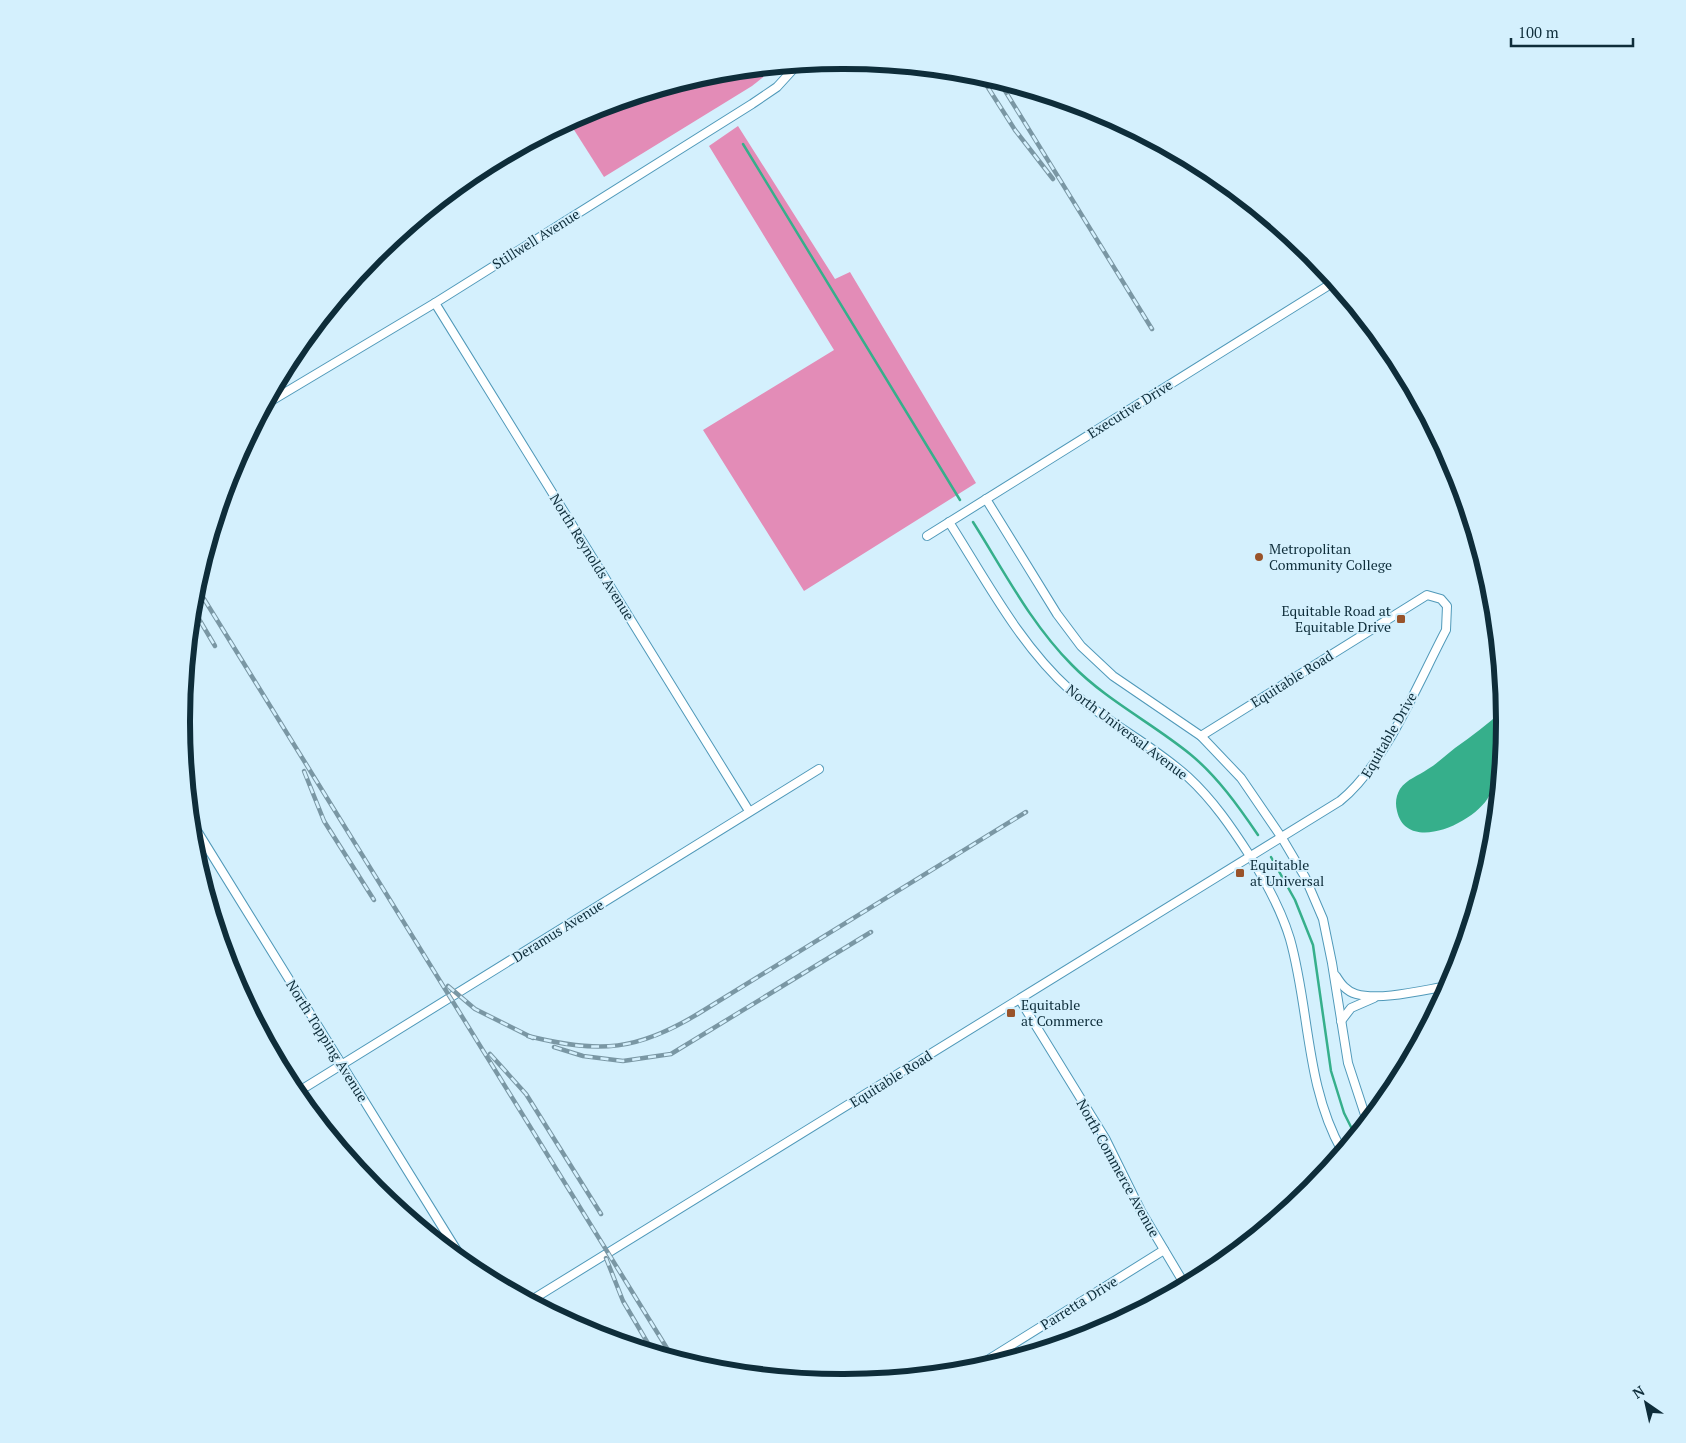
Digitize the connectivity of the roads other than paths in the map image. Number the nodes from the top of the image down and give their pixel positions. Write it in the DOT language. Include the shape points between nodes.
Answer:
graph roads {
  1 [pos="792,71"];
  2 [pos="1329,285"];
  3 [pos="435,303"];
  4 [pos="277,398"];
  5 [pos="986,499"];
  6 [pos="949,522"];
  7 [pos="927,536"];
  8 [pos="1448,620"];
  9 [pos="1201,736"];
  10 [pos="819,769"];
  11 [pos="749,811"];
  12 [pos="201,837"];
  13 [pos="1282,838"];
  14 [pos="1250,857"];
  15 [pos="1334,974"];
  16 [pos="1438,987"];
  17 [pos="1380,996"];
  18 [pos="1020,1000"];
  19 [pos="1341,1021"];
  20 [pos="342,1065"];
  21 [pos="303,1089"];
  22 [pos="1364,1114"];
  23 [pos="1339,1146"];
  24 [pos="453,1244"];
  25 [pos="1164,1250"];
  26 [pos="1182,1279"];
  27 [pos="536,1297"];
  28 [pos="991,1357"];
  1 -- 3 [label="street, Stillwell Avenue" via="752,104"];
  2 -- 5 [label="street, Executive Drive"];
  3 -- 4 [label="street, Stillwell Avenue"];
  3 -- 11 [label="street, North Reynolds Avenue"];
  5 -- 6 [label="street, Executive Drive"];
  5 -- 9 [label="street" via="1057,614 1081,646 1113,676"];
  6 -- 7 [label="street, Executive Drive"];
  6 -- 14 [label="street, North Universal Avenue" via="1017,629 1046,667 1072,692 1189,778 1220,811"];
  8 -- 9 [label="street, Equitable Road" via="1447,606 1441,599 1427,595"];
  8 -- 13 [label="street, Equitable Drive" via="1446,630 1366,777 1340,801"];
  9 -- 13 [label="street" via="1241,778"];
  10 -- 11 [label="street, Deramus Avenue"];
  11 -- 20 [label="street, Deramus Avenue"];
  12 -- 20 [label="street, North Topping Avenue"];
  13 -- 14 [label="street, Equitable Drive"];
  13 -- 15 [label="street" via="1305,877 1319,910 1328,937"];
  14 -- 18 [label="street, Equitable Road"];
  14 -- 23 [label="street, North Universal Avenue" via="1273,896 1290,940 1318,1094"];
  15 -- 17 [label="street" via="1350,991"];
  15 -- 19 [label="street"];
  16 -- 17 [label="street"];
  17 -- 19 [label="street" via="1358,1004"];
  18 -- 25 [label="street, North Commerce Avenue" via="1105,1138"];
  18 -- 27 [label="street, Equitable Road"];
  19 -- 22 [label="street" via="1353,1083"];
  20 -- 21 [label="street, Deramus Avenue"];
  20 -- 24 [label="street, North Topping Avenue"];
  25 -- 26 [label="street, North Commerce Avenue"];
  25 -- 28 [label="street, Parretta Drive"];
}
